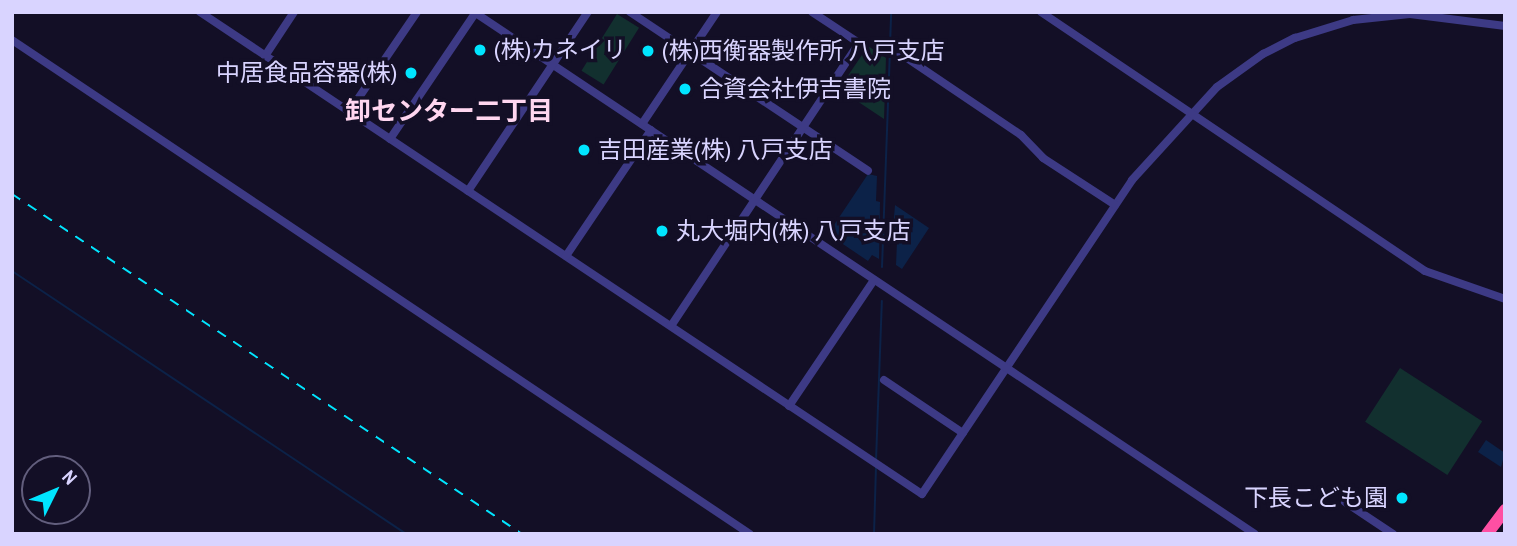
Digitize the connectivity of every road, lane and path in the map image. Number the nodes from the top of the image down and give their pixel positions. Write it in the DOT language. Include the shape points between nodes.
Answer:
graph roads {
  1 [pos="200,12"];
  2 [pos="295,12"];
  3 [pos="417,12"];
  4 [pos="588,12"];
  5 [pos="630,12"];
  6 [pos="717,12"];
  7 [pos="812,12"];
  8 [pos="1041,12"];
  9 [pos="475,13"];
  10 [pos="1505,26"];
  11 [pos="12,40"];
  12 [pos="892,48"];
  13 [pos="690,53"];
  14 [pos="265,56"];
  15 [pos="553,64"];
  16 [pos="349,112"];
  17 [pos="1190,112"];
  18 [pos="642,124"];
  19 [pos="803,128"];
  20 [pos="651,130"];
  21 [pos="390,139"];
  22 [pos="868,171"];
  23 [pos="468,191"];
  24 [pos="756,200"];
  25 [pos="1115,205"];
  26 [pos="566,256"];
  27 [pos="874,279"];
  28 [pos="1505,299"];
  29 [pos="671,326"];
  30 [pos="1007,368"];
  31 [pos="884,380"];
  32 [pos="789,406"];
  33 [pos="962,433"];
  34 [pos="1345,502"];
  35 [pos="1505,510"];
  36 [pos="750,534"];
  37 [pos="1255,534"];
  38 [pos="1393,534"];
  39 [pos="1487,534"];
  1 -- 14 [label="street"];
  2 -- 14 [label="street"];
  3 -- 16 [label="street"];
  4 -- 15 [label="street"];
  5 -- 13 [label="street"];
  6 -- 13 [label="street"];
  7 -- 19 [label="street" via="859,43"];
  8 -- 17 [label="street"];
  9 -- 15 [label="street"];
  9 -- 21 [label="street"];
  10 -- 17 [label="street" via="1410,15 1321,28 1263,54"];
  11 -- 36 [label="street"];
  12 -- 25 [label="street"];
  13 -- 18 [label="street"];
  13 -- 19 [label="street"];
  14 -- 16 [label="street"];
  15 -- 18 [label="street"];
  15 -- 23 [label="street"];
  16 -- 21 [label="street"];
  17 -- 25 [label="street" via="1148,158"];
  17 -- 28 [label="street" via="1425,271"];
  18 -- 20 [label="street"];
  19 -- 22 [label="street"];
  19 -- 24 [label="street"];
  20 -- 24 [label="street"];
  20 -- 26 [label="street"];
  21 -- 23 [label="street"];
  23 -- 26 [label="street"];
  24 -- 27 [label="street"];
  24 -- 29 [label="street"];
  25 -- 30 [label="street"];
  26 -- 29 [label="street"];
  27 -- 30 [label="street"];
  27 -- 32 [label="street"];
  29 -- 32 [label="street"];
  30 -- 33 [label="street"];
  30 -- 37 [label="street"];
  31 -- 33 [label="street"];
  32 -- 33 [label="street" via="922,494"];
  34 -- 38 [label="street"];
  35 -- 39 [label="highway"];
}
